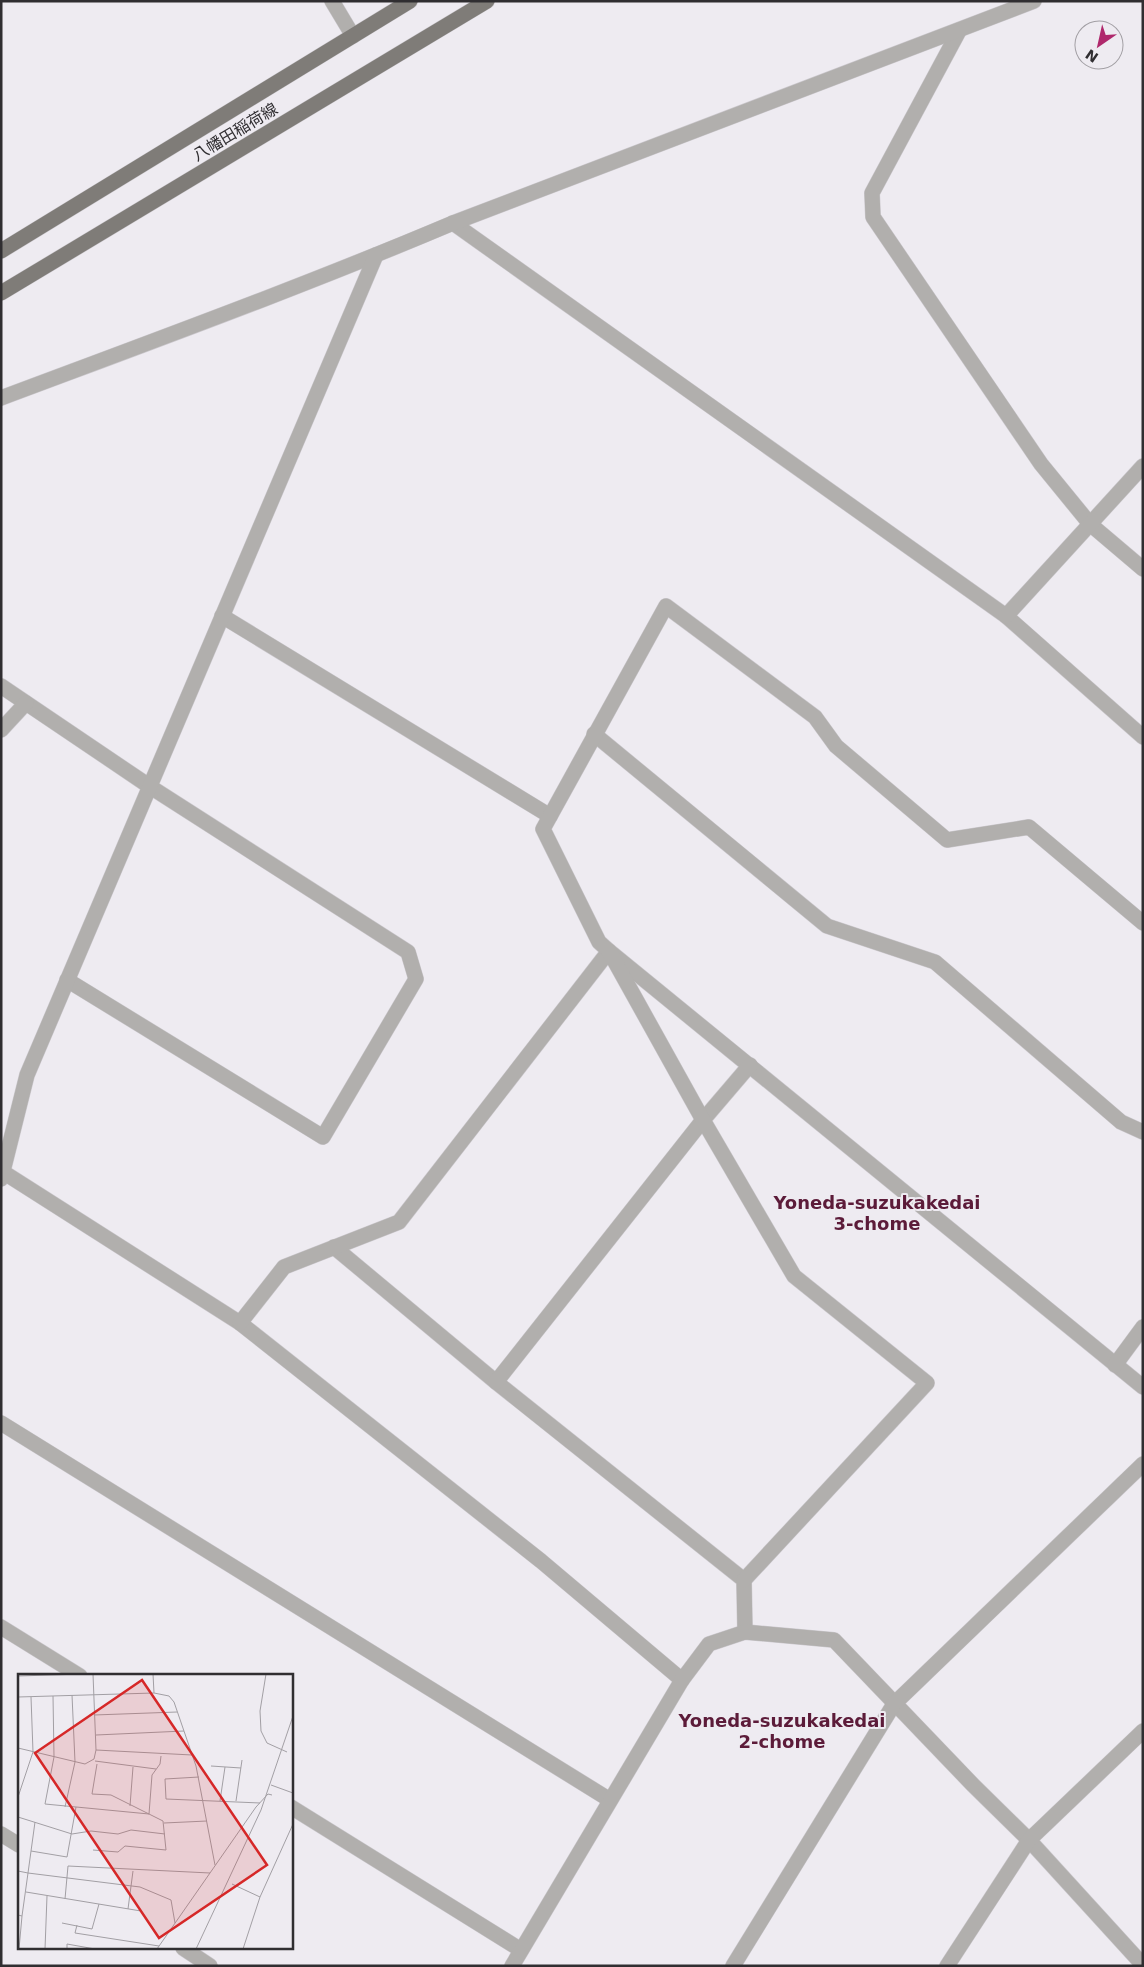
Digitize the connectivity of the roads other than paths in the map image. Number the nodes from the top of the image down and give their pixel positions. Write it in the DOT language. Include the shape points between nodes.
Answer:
graph roads {
  1 [pos="332,1"];
  2 [pos="410,1"];
  3 [pos="487,1"];
  4 [pos="1034,1"];
  5 [pos="959,31"];
  6 [pos="353,36"];
  7 [pos="453,223"];
  8 [pos="1,251"];
  9 [pos="376,255"];
  10 [pos="1,293"];
  11 [pos="1,398"];
  12 [pos="1143,466"];
  13 [pos="1090,524"];
  14 [pos="1143,569"];
  15 [pos="222,616"];
  16 [pos="1006,616"];
  17 [pos="1,686"];
  18 [pos="26,703"];
  19 [pos="1,730"];
  20 [pos="594,734"];
  21 [pos="1143,737"];
  22 [pos="149,786"];
  23 [pos="550,816"];
  24 [pos="1143,923"];
  25 [pos="609,951"];
  26 [pos="68,980"];
  27 [pos="750,1065"];
  28 [pos="703,1120"];
  29 [pos="1143,1132"];
  30 [pos="2,1175"];
  31 [pos="334,1247"];
  32 [pos="240,1323"];
  33 [pos="1143,1327"];
  34 [pos="1115,1365"];
  35 [pos="496,1382"];
  36 [pos="1143,1387"];
  37 [pos="1,1423"];
  38 [pos="1143,1464"];
  39 [pos="744,1580"];
  40 [pos="1,1627"];
  41 [pos="745,1632"];
  42 [pos="77,1674"];
  43 [pos="682,1680"];
  44 [pos="894,1704"];
  45 [pos="1143,1731"];
  46 [pos="610,1800"];
  47 [pos="292,1808"];
  48 [pos="1,1834"];
  49 [pos="1028,1840"];
  50 [pos="18,1844"];
  51 [pos="185,1950"];
  52 [pos="522,1950"];
  53 [pos="1143,1965"];
  54 [pos="210,1966"];
  55 [pos="512,1966"];
  56 [pos="733,1966"];
  57 [pos="947,1966"];
  1 -- 6 [label="street"];
  2 -- 6 [label="main road, 八幡田稲荷線"];
  3 -- 10 [label="main road, 八幡田稲荷線"];
  4 -- 5 [label="street"];
  5 -- 7 [label="street"];
  5 -- 13 [label="street" via="872,193 873,217 1041,464"];
  6 -- 8 [label="main road, 八幡田稲荷線"];
  7 -- 9 [label="street"];
  7 -- 16 [label="street"];
  9 -- 11 [label="street" via="156,342"];
  9 -- 15 [label="street"];
  12 -- 13 [label="street"];
  13 -- 14 [label="street"];
  13 -- 16 [label="street"];
  15 -- 22 [label="street"];
  15 -- 23 [label="street"];
  16 -- 21 [label="street"];
  17 -- 18 [label="street"];
  18 -- 19 [label="street"];
  18 -- 22 [label="street"];
  20 -- 23 [label="street"];
  20 -- 24 [label="street" via="666,606 815,717 836,746 948,840 1029,827"];
  20 -- 29 [label="street" via="827,926 935,962 1121,1122"];
  22 -- 26 [label="street"];
  22 -- 26 [label="street" via="408,952 416,979 323,1137"];
  23 -- 25 [label="street" via="543,829 599,942"];
  25 -- 27 [label="street"];
  25 -- 28 [label="street"];
  25 -- 31 [label="street" via="399,1222"];
  26 -- 30 [label="street" via="27,1074"];
  27 -- 28 [label="street"];
  27 -- 34 [label="street"];
  28 -- 35 [label="street"];
  28 -- 39 [label="street" via="794,1276 927,1383"];
  30 -- 32 [label="street"];
  31 -- 32 [label="street" via="284,1267"];
  31 -- 35 [label="street"];
  32 -- 43 [label="street" via="542,1561"];
  33 -- 34 [label="street"];
  34 -- 36 [label="street"];
  35 -- 39 [label="street"];
  37 -- 46 [label="street"];
  38 -- 44 [label="street"];
  39 -- 41 [label="street"];
  40 -- 42 [label="street"];
  41 -- 43 [label="street" via="709,1644"];
  41 -- 44 [label="street" via="834,1640"];
  43 -- 46 [label="street"];
  44 -- 49 [label="street"];
  44 -- 56 [label="street"];
  45 -- 49 [label="street"];
  46 -- 52 [label="street"];
  47 -- 52 [label="street"];
  48 -- 50 [label="street"];
  49 -- 53 [label="street"];
  49 -- 57 [label="street"];
  51 -- 54 [label="street"];
  52 -- 55 [label="street"];
}
